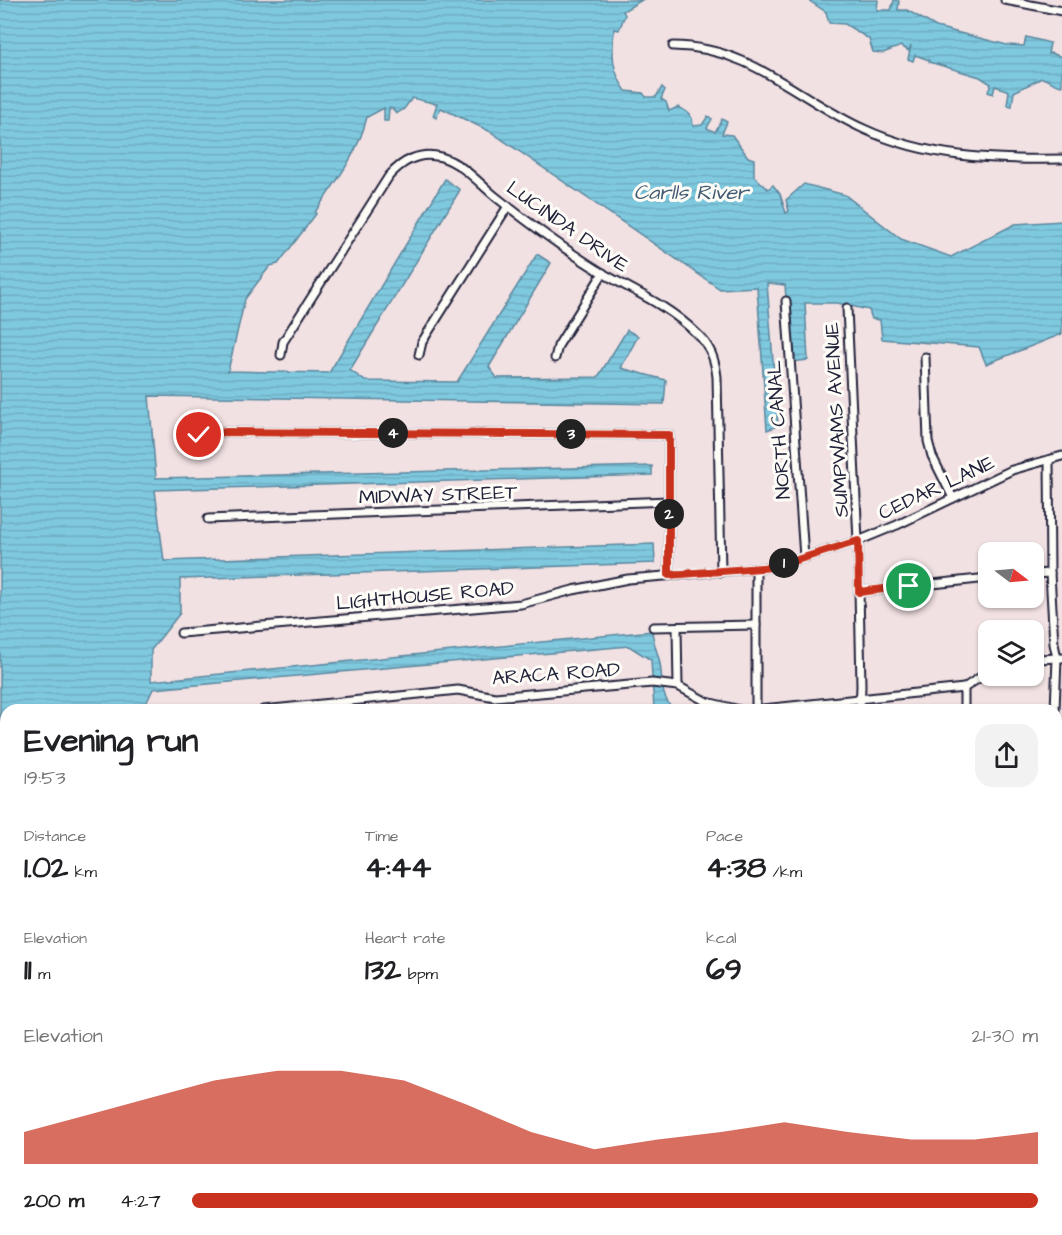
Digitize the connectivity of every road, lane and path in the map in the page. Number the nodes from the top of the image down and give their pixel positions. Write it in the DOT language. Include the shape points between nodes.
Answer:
graph roads {
  1 [pos="1005,0"];
  2 [pos="1038,3"];
  3 [pos="1062,11"];
  4 [pos="674,46"];
  5 [pos="1062,159"];
  6 [pos="508,206"];
  7 [pos="603,273"];
  8 [pos="786,301"];
  9 [pos="847,308"];
  10 [pos="281,355"];
  11 [pos="419,355"];
  12 [pos="925,357"];
  13 [pos="555,358"];
  14 [pos="199,435"];
  15 [pos="1062,456"];
  16 [pos="1049,460"];
  17 [pos="953,498"];
  18 [pos="669,501"];
  19 [pos="208,519"];
  20 [pos="858,541"];
  21 [pos="804,557"];
  22 [pos="756,569"];
  23 [pos="721,572"];
  24 [pos="1044,573"];
  25 [pos="1050,573"];
  26 [pos="669,575"];
  27 [pos="978,579"];
  28 [pos="859,592"];
  29 [pos="756,625"];
  30 [pos="653,627"];
  31 [pos="677,627"];
  32 [pos="182,633"];
  33 [pos="1059,658"];
  34 [pos="1044,659"];
  35 [pos="978,679"];
  36 [pos="678,686"];
  37 [pos="964,688"];
  38 [pos="860,698"];
  39 [pos="322,704"];
  40 [pos="715,704"];
  41 [pos="755,704"];
  42 [pos="803,704"];
  43 [pos="860,704"];
  44 [pos="964,704"];
  45 [pos="1055,704"];
  1 -- 2 [label="street"];
  2 -- 3 [label="street"];
  4 -- 5 [label="street" via="694,46 750,64 837,116 909,145 947,154"];
  6 -- 7 [label="street, LUCINDA DRIVE"];
  6 -- 10 [label="street, LUCINDA DRIVE" via="451,160 426,154 399,165 283,342"];
  6 -- 11 [label="street" via="422,342"];
  7 -- 13 [label="street" via="558,346"];
  7 -- 23 [label="street, LUCINDA DRIVE" via="684,321 715,359"];
  8 -- 21 [label="street, NORTH CANAL"];
  9 -- 20 [label="street, SUMPWAMS AVENUE"];
  12 -- 17 [label="street" via="928,441"];
  14 -- 18 [label="street" via="669,435"];
  15 -- 16 [label="street, CEDAR LANE"];
  16 -- 17 [label="street, CEDAR LANE" via="1012,470"];
  16 -- 25 [label="street"];
  17 -- 20 [label="street, CEDAR LANE"];
  18 -- 19 [label="street, MIDWAY STREET"];
  18 -- 26 [label="street"];
  20 -- 21 [label="street, CEDAR LANE"];
  20 -- 28 [label="street, SUMPWAMS AVENUE"];
  21 -- 22 [label="street, CEDAR LANE"];
  22 -- 23 [label="street, CEDAR LANE"];
  22 -- 29 [label="street"];
  23 -- 26 [label="street, CEDAR LANE"];
  24 -- 25 [label="street"];
  25 -- 33 [label="street" via="1054,644"];
  26 -- 32 [label="street, LIGHTHOUSE ROAD" via="598,584 521,604"];
  27 -- 28 [label="street"];
  28 -- 38 [label="street, SUMPWAMS AVENUE"];
  29 -- 31 [label="street"];
  29 -- 41 [label="street"];
  30 -- 31 [label="street"];
  31 -- 36 [label="street"];
  33 -- 34 [label="street"];
  33 -- 45 [label="street"];
  35 -- 37 [label="street"];
  36 -- 39 [label="street, ARACA ROAD" via="652,683 495,697 458,690"];
  36 -- 40 [label="street, ARACA ROAD"];
  37 -- 38 [label="street"];
  37 -- 44 [label="street"];
  38 -- 42 [label="street"];
  38 -- 43 [label="street, SUMPWAMS AVENUE"];
}
